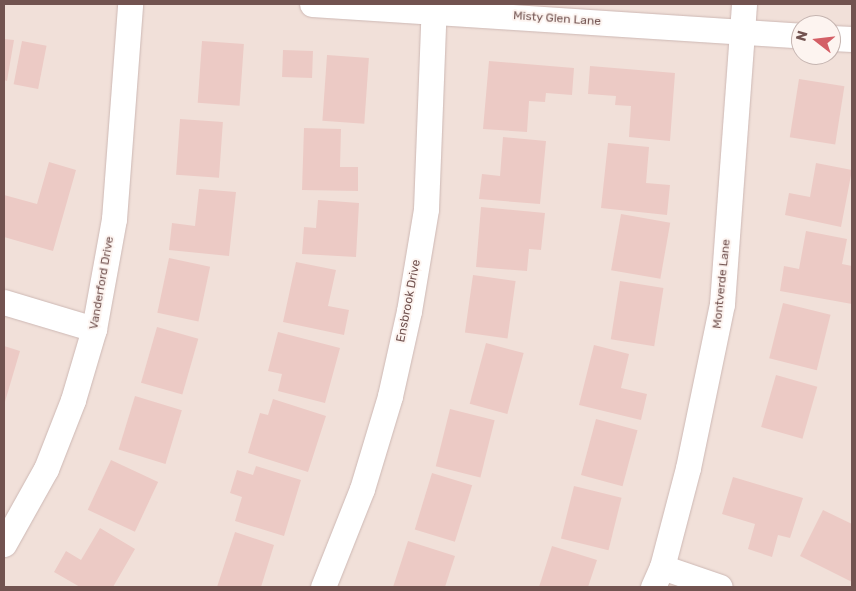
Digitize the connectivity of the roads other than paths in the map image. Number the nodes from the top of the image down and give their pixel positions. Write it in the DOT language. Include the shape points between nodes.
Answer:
graph roads {
  1 [pos="130,4"];
  2 [pos="312,4"];
  3 [pos="744,4"];
  4 [pos="434,7"];
  5 [pos="742,31"];
  6 [pos="791,35"];
  7 [pos="4,302"];
  8 [pos="94,329"];
  9 [pos="4,544"];
  10 [pos="658,577"];
  11 [pos="323,587"];
  12 [pos="720,587"];
  1 -- 8 [label="street, Vanderford Drive" via="114,219"];
  2 -- 4 [label="street, Misty Glen Lane"];
  3 -- 5 [label="street, Montverde Lane"];
  4 -- 5 [label="street, Misty Glen Lane"];
  4 -- 11 [label="street, Ensbrook Drive" via="426,209 409,312 390,396 362,489"];
  5 -- 6 [label="street, Misty Glen Lane"];
  5 -- 10 [label="street, Montverde Lane" via="722,304 688,468"];
  7 -- 8 [label="street"];
  8 -- 9 [label="street, Vanderford Drive" via="73,400 46,469"];
  10 -- 12 [label="street"];
}
